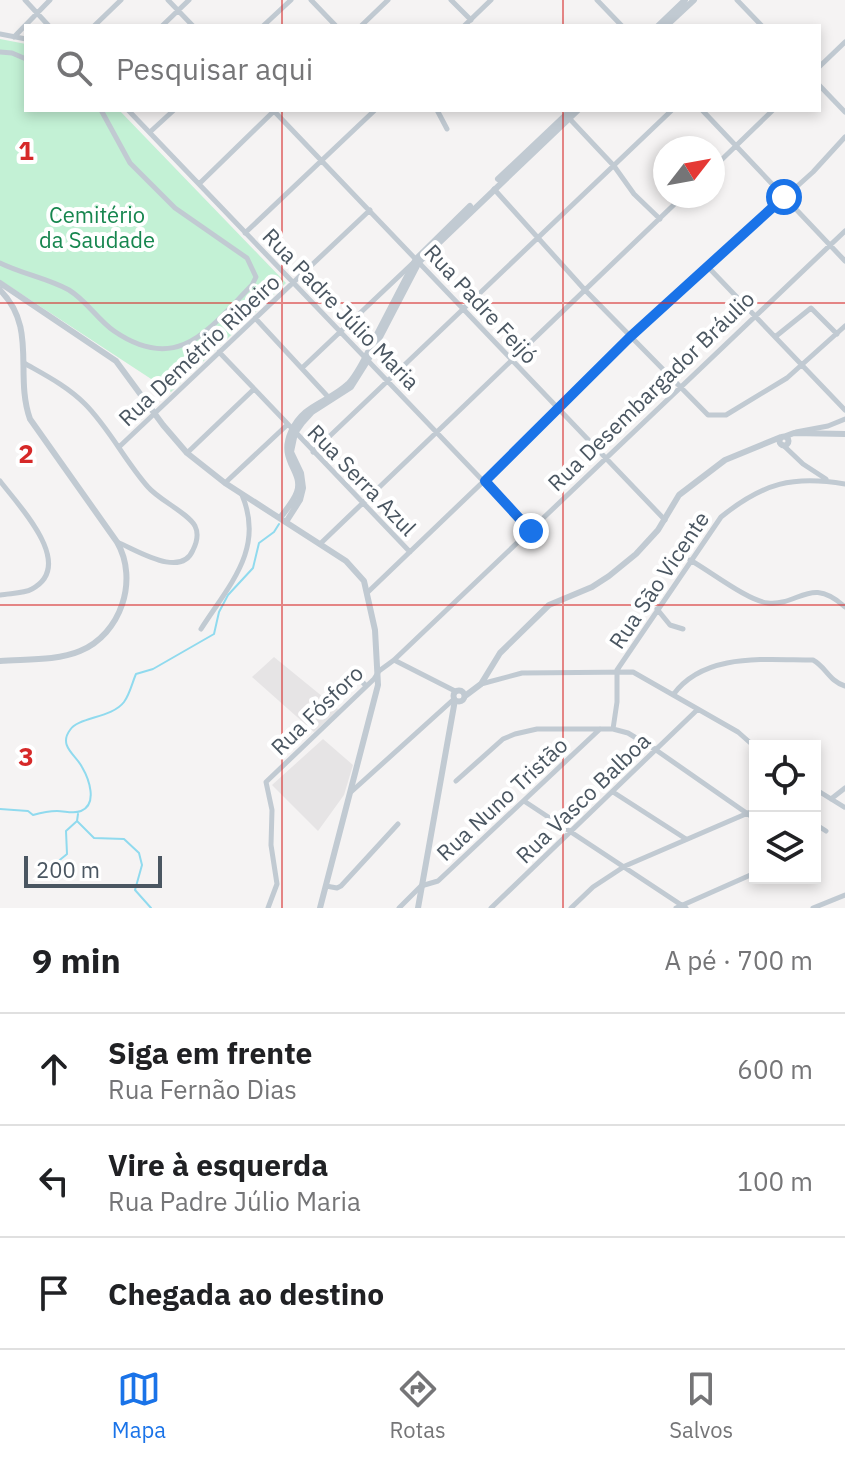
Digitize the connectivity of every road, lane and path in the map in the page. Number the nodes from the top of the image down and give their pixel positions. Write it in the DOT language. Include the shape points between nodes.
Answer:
graph roads {
  1 [pos="25,0"];
  2 [pos="50,0"];
  3 [pos="121,0"];
  4 [pos="168,0"];
  5 [pos="189,0"];
  6 [pos="291,0"];
  7 [pos="311,0"];
  8 [pos="388,0"];
  9 [pos="451,0"];
  10 [pos="491,0"];
  11 [pos="597,0"];
  12 [pos="685,0"];
  13 [pos="694,0"];
  14 [pos="737,0"];
  15 [pos="178,11"];
  16 [pos="37,13"];
  17 [pos="471,20"];
  18 [pos="26,24"];
  19 [pos="47,24"];
  20 [pos="96,24"];
  21 [pos="164,24"];
  22 [pos="191,24"];
  23 [pos="265,24"];
  24 [pos="334,24"];
  25 [pos="363,24"];
  26 [pos="466,24"];
  27 [pos="620,24"];
  28 [pos="660,24"];
  29 [pos="668,24"];
  30 [pos="760,24"];
  31 [pos="24,27"];
  32 [pos="0,34"];
  33 [pos="14,37"];
  34 [pos="24,39"];
  35 [pos="845,42"];
  36 [pos="0,52"];
  37 [pos="24,58"];
  38 [pos="821,65"];
  39 [pos="821,87"];
  40 [pos="102,112"];
  41 [pos="130,112"];
  42 [pos="172,112"];
  43 [pos="272,112"];
  44 [pos="276,112"];
  45 [pos="373,112"];
  46 [pos="438,112"];
  47 [pos="670,112"];
  48 [pos="704,112"];
  49 [pos="771,112"];
  50 [pos="845,112"];
  51 [pos="569,114"];
  52 [pos="447,129"];
  53 [pos="150,132"];
  54 [pos="845,137"];
  55 [pos="543,140"];
  56 [pos="736,146"];
  57 [pos="725,157"];
  58 [pos="322,161"];
  59 [pos="614,166"];
  60 [pos="200,183"];
  61 [pos="494,189"];
  62 [pos="784,197"];
  63 [pos="671,208"];
  64 [pos="370,210"];
  65 [pos="660,219"];
  66 [pos="845,231"];
  67 [pos="245,233"];
  68 [pos="538,238"];
  69 [pos="830,245"];
  70 [pos="416,261"];
  71 [pos="845,261"];
  72 [pos="0,263"];
  73 [pos="708,267"];
  74 [pos="0,283"];
  75 [pos="294,283"];
  76 [pos="400,285"];
  77 [pos="584,289"];
  78 [pos="0,290"];
  79 [pos="463,309"];
  80 [pos="756,317"];
  81 [pos="255,318"];
  82 [pos="845,326"];
  83 [pos="341,332"];
  84 [pos="837,334"];
  85 [pos="630,337"];
  86 [pos="775,337"];
  87 [pos="219,352"];
  88 [pos="367,359"];
  89 [pos="510,359"];
  90 [pos="24,363"];
  91 [pos="802,365"];
  92 [pos="302,368"];
  93 [pos="389,381"];
  94 [pos="681,388"];
  95 [pos="253,390"];
  96 [pos="329,398"];
  97 [pos="559,409"];
  98 [pos="845,410"];
  99 [pos="154,414"];
  100 [pos="845,419"];
  101 [pos="291,429"];
  102 [pos="437,430"];
  103 [pos="810,431"];
  104 [pos="845,434"];
  105 [pos="784,442"];
  106 [pos="119,447"];
  107 [pos="313,452"];
  108 [pos="187,453"];
  109 [pos="605,460"];
  110 [pos="0,481"];
  111 [pos="485,481"];
  112 [pos="829,481"];
  113 [pos="225,483"];
  114 [pos="845,484"];
  115 [pos="242,494"];
  116 [pos="363,503"];
  117 [pos="283,520"];
  118 [pos="665,520"];
  119 [pos="531,531"];
  120 [pos="117,542"];
  121 [pos="320,544"];
  122 [pos="410,552"];
  123 [pos="690,560"];
  124 [pos="368,592"];
  125 [pos="0,595"];
  126 [pos="845,607"];
  127 [pos="657,609"];
  128 [pos="201,629"];
  129 [pos="683,629"];
  130 [pos="394,660"];
  131 [pos="0,661"];
  132 [pos="617,670"];
  133 [pos="379,671"];
  134 [pos="359,678"];
  135 [pos="485,681"];
  136 [pos="366,686"];
  137 [pos="845,686"];
  138 [pos="673,695"];
  139 [pos="458,697"];
  140 [pos="697,710"];
  141 [pos="601,728"];
  142 [pos="613,729"];
  143 [pos="749,742"];
  144 [pos="656,750"];
  145 [pos="456,781"];
  146 [pos="845,788"];
  147 [pos="613,792"];
  148 [pos="821,793"];
  149 [pos="348,795"];
  150 [pos="831,799"];
  151 [pos="524,801"];
  152 [pos="844,807"];
  153 [pos="751,812"];
  154 [pos="747,814"];
  155 [pos="398,824"];
  156 [pos="821,828"];
  157 [pos="826,831"];
  158 [pos="570,833"];
  159 [pos="687,840"];
  160 [pos="625,866"];
  161 [pos="749,876"];
  162 [pos="326,886"];
  163 [pos="421,886"];
  164 [pos="845,895"];
  165 [pos="681,907"];
  166 [pos="268,908"];
  167 [pos="320,908"];
  168 [pos="399,908"];
  169 [pos="418,908"];
  170 [pos="491,908"];
  171 [pos="571,908"];
  172 [pos="813,908"];
  1 -- 16 [label="street"];
  2 -- 16 [label="street"];
  3 -- 20 [label="street"];
  4 -- 15 [label="street"];
  5 -- 15 [label="street"];
  6 -- 23 [label="street"];
  7 -- 24 [label="street"];
  8 -- 25 [label="street"];
  9 -- 17 [label="street"];
  10 -- 17 [label="street"];
  11 -- 27 [label="street"];
  12 -- 28 [label="street"];
  13 -- 29 [label="street"];
  14 -- 30 [label="street"];
  15 -- 21 [label="street"];
  15 -- 22 [label="street"];
  16 -- 18 [label="street"];
  16 -- 19 [label="street"];
  17 -- 26 [label="street"];
  31 -- 33 [label="street"];
  32 -- 33 [label="street"];
  33 -- 34 [label="street"];
  35 -- 38 [label="street"];
  36 -- 37 [label="street"];
  39 -- 50 [label="street"];
  40 -- 72 [label="street" via="146,180 175,208 247,258 256,277 252,285 204,331 179,348 162,351 112,330 68,290"];
  41 -- 53 [label="street, Rua Padre Júlio Maria"];
  42 -- 53 [label="street"];
  43 -- 60 [label="street"];
  44 -- 58 [label="street, Rua Padre Feijó"];
  45 -- 58 [label="street"];
  46 -- 52 [label="street"];
  47 -- 59 [label="street"];
  48 -- 56 [label="street"];
  49 -- 56 [label="street"];
  51 -- 55 [label="street"];
  51 -- 59 [label="street"];
  53 -- 60 [label="street, Rua Padre Júlio Maria"];
  54 -- 62 [label="street"];
  55 -- 61 [label="street"];
  55 -- 70 [label="street"];
  56 -- 57 [label="street"];
  56 -- 62 [label="street"];
  58 -- 64 [label="street, Rua Padre Feijó"];
  58 -- 67 [label="street"];
  59 -- 65 [label="street"];
  59 -- 68 [label="street"];
  60 -- 67 [label="street, Rua Padre Júlio Maria"];
  61 -- 68 [label="street"];
  61 -- 70 [label="street"];
  62 -- 69 [label="street"];
  62 -- 73 [label="street"];
  63 -- 65 [label="street"];
  64 -- 70 [label="street, Rua Padre Feijó"];
  64 -- 75 [label="street, Rua Demétrio Ribeiro"];
  65 -- 77 [label="street"];
  66 -- 69 [label="street, Rua Desembargador Bráulio"];
  67 -- 75 [label="street, Rua Padre Júlio Maria"];
  68 -- 77 [label="street"];
  68 -- 79 [label="street"];
  69 -- 71 [label="street"];
  69 -- 80 [label="street, Rua Desembargador Bráulio"];
  70 -- 76 [label="street"];
  70 -- 79 [label="street, Rua Padre Feijó"];
  73 -- 80 [label="street"];
  73 -- 85 [label="street"];
  74 -- 99 [label="street" via="116,361"];
  75 -- 81 [label="street, Rua Demétrio Ribeiro"];
  75 -- 83 [label="street, Rua Padre Júlio Maria"];
  76 -- 83 [label="street"];
  76 -- 88 [label="street"];
  77 -- 85 [label="street"];
  77 -- 89 [label="street"];
  78 -- 90 [label="street" via="18,316"];
  79 -- 89 [label="street, Rua Padre Feijó"];
  79 -- 93 [label="street"];
  80 -- 86 [label="street"];
  80 -- 94 [label="street, Rua Desembargador Bráulio"];
  81 -- 87 [label="street, Rua Demétrio Ribeiro"];
  81 -- 92 [label="street"];
  82 -- 84 [label="street"];
  83 -- 88 [label="street, Rua Padre Júlio Maria"];
  83 -- 92 [label="street"];
  84 -- 86 [label="street" via="811,308"];
  84 -- 91 [label="street"];
  85 -- 94 [label="street"];
  85 -- 97 [label="street"];
  86 -- 91 [label="street"];
  87 -- 95 [label="street, Rua Serra Azul"];
  87 -- 99 [label="street, Rua Demétrio Ribeiro"];
  88 -- 93 [label="street, Rua Padre Júlio Maria"];
  88 -- 96 [label="street"];
  89 -- 97 [label="street, Rua Padre Feijó"];
  89 -- 102 [label="street"];
  90 -- 106 [label="street" via="74,394"];
  90 -- 120 [label="street" via="30,419"];
  91 -- 94 [label="street" via="726,415 712,416"];
  91 -- 98 [label="street"];
  92 -- 96 [label="street"];
  93 -- 102 [label="street, Rua Padre Júlio Maria"];
  93 -- 107 [label="street"];
  94 -- 109 [label="street, Rua Desembargador Bráulio"];
  95 -- 101 [label="street, Rua Serra Azul"];
  95 -- 108 [label="street"];
  96 -- 101 [label="street" via="300,415"];
  97 -- 109 [label="street, Rua Padre Feijó"];
  97 -- 111 [label="street"];
  99 -- 106 [label="street, Rua Demétrio Ribeiro"];
  99 -- 108 [label="street"];
  100 -- 103 [label="street"];
  101 -- 107 [label="street, Rua Serra Azul"];
  101 -- 113 [label="street"];
  101 -- 117 [label="street" via="287,456 298,487"];
  102 -- 111 [label="street, Rua Padre Júlio Maria"];
  102 -- 116 [label="street"];
  103 -- 104 [label="street"];
  103 -- 105 [label="street"];
  103 -- 105 [label="street" via="794,433"];
  105 -- 112 [label="street" via="792,455"];
  105 -- 118 [label="street" via="766,442 725,460 679,495"];
  106 -- 120 [label="street" via="147,487 191,520 197,540 188,558 173,563"];
  107 -- 116 [label="street, Rua Serra Azul"];
  108 -- 113 [label="street"];
  109 -- 118 [label="street, Rua Padre Feijó"];
  109 -- 119 [label="street, Rua Desembargador Bráulio"];
  110 -- 125 [label="street" via="43,540 49,557 45,576 34,587"];
  111 -- 119 [label="street, Rua Padre Júlio Maria"];
  111 -- 122 [label="street"];
  112 -- 114 [label="street"];
  112 -- 123 [label="street, Rua São Vicente" via="802,479 745,500 721,517"];
  113 -- 115 [label="street"];
  115 -- 117 [label="street"];
  115 -- 128 [label="street" via="249,516 249,549"];
  116 -- 121 [label="street"];
  116 -- 122 [label="street, Rua Serra Azul"];
  117 -- 121 [label="street"];
  118 -- 135 [label="street" via="609,576 549,605 500,653"];
  119 -- 130 [label="street, Rua Desembargador Bráulio"];
  120 -- 131 [label="street" via="126,590 105,633 72,654"];
  121 -- 124 [label="street" via="350,564"];
  122 -- 124 [label="street"];
  123 -- 126 [label="street" via="758,601 776,603 815,592"];
  123 -- 127 [label="street, Rua São Vicente"];
  124 -- 133 [label="street"];
  127 -- 129 [label="street" via="670,625"];
  127 -- 132 [label="street, Rua São Vicente"];
  130 -- 133 [label="street, Rua Desembargador Bráulio"];
  130 -- 139 [label="street"];
  132 -- 135 [label="street" via="522,673"];
  132 -- 138 [label="street" via="633,672"];
  132 -- 142 [label="street, Rua São Vicente"];
  133 -- 136 [label="street, Rua Fósforo"];
  133 -- 149 [label="street"];
  134 -- 136 [label="street"];
  135 -- 139 [label="street"];
  136 -- 166 [label="street, Rua Fósforo" via="266,782 277,884"];
  137 -- 138 [label="street" via="813,660 743,659 687,678"];
  138 -- 140 [label="street"];
  139 -- 149 [label="street"];
  139 -- 163 [label="street"];
  140 -- 143 [label="street"];
  140 -- 144 [label="street, Rua Vasco Balboa"];
  141 -- 142 [label="street"];
  141 -- 145 [label="street" via="537,729 508,736"];
  141 -- 151 [label="street, Rua Nuno Tristão"];
  142 -- 144 [label="street"];
  144 -- 147 [label="street, Rua Vasco Balboa"];
  144 -- 154 [label="street"];
  146 -- 150 [label="street"];
  147 -- 158 [label="street, Rua Vasco Balboa"];
  147 -- 159 [label="street"];
  148 -- 150 [label="street"];
  149 -- 162 [label="street"];
  150 -- 152 [label="street"];
  151 -- 158 [label="street"];
  151 -- 163 [label="street, Rua Nuno Tristão" via="438,881"];
  153 -- 154 [label="street"];
  154 -- 159 [label="street"];
  155 -- 162 [label="street" via="341,886"];
  156 -- 157 [label="street"];
  158 -- 160 [label="street"];
  158 -- 170 [label="street, Rua Vasco Balboa"];
  159 -- 160 [label="street"];
  160 -- 165 [label="street"];
  160 -- 171 [label="street"];
  161 -- 165 [label="street"];
  162 -- 167 [label="street"];
  163 -- 168 [label="street, Rua Nuno Tristão"];
  163 -- 169 [label="street"];
  164 -- 172 [label="street"];
}
